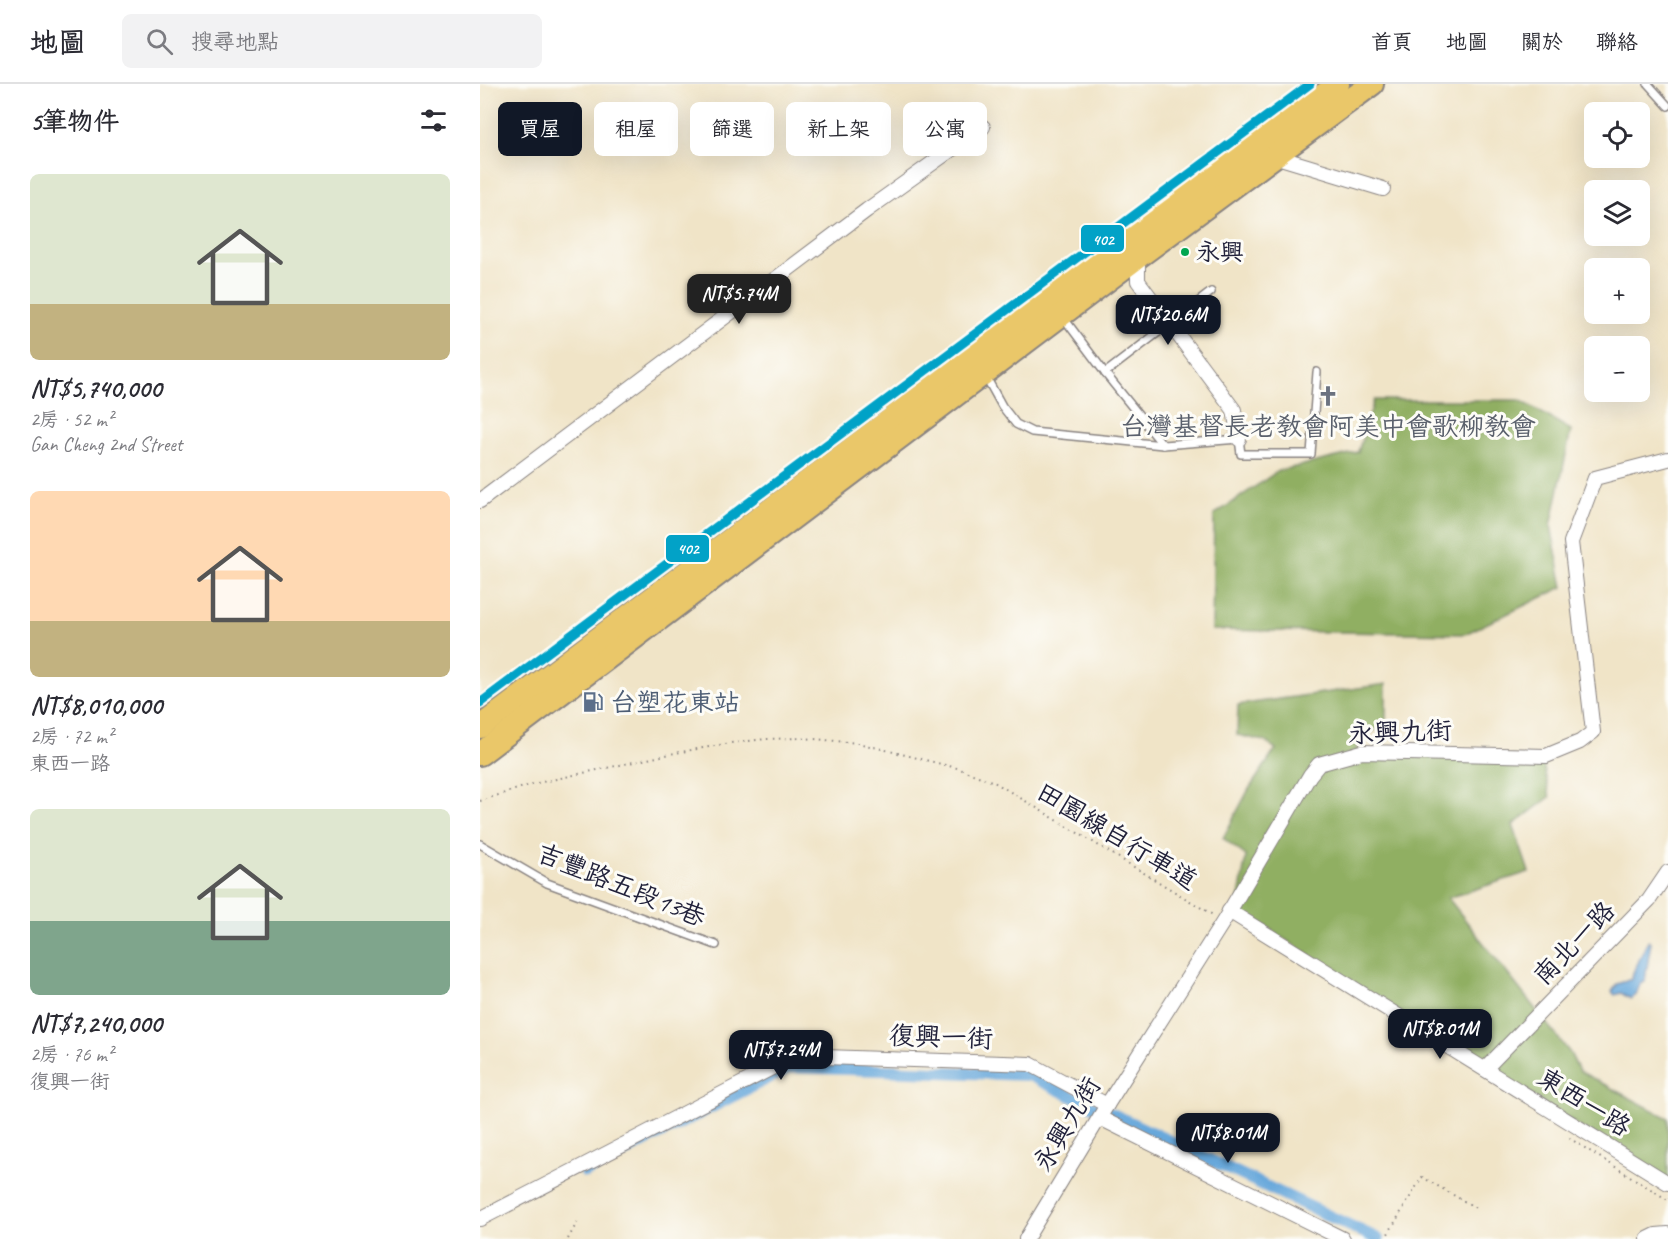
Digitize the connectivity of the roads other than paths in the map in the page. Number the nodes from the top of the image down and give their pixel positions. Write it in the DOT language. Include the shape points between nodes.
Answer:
graph roads {
  1 [pos="1338,84"];
  2 [pos="1372,84"];
  3 [pos="1648,84"];
  4 [pos="1668,106"];
  5 [pos="942,156"];
  6 [pos="1274,156"];
  7 [pos="1383,189"];
  8 [pos="1133,249"];
  9 [pos="1211,292"];
  10 [pos="1062,315"];
  11 [pos="1170,323"];
  12 [pos="978,366"];
  13 [pos="1317,372"];
  14 [pos="1105,373"];
  15 [pos="1239,439"];
  16 [pos="1163,445"];
  17 [pos="1668,459"];
  18 [pos="480,501"];
  19 [pos="480,727"];
  20 [pos="480,754"];
  21 [pos="480,844"];
  22 [pos="1668,872"];
  23 [pos="1226,916"];
  24 [pos="716,945"];
  25 [pos="1485,1069"];
  26 [pos="1107,1105"];
  27 [pos="1100,1118"];
  28 [pos="1668,1183"];
  29 [pos="480,1219"];
  30 [pos="1668,1234"];
  31 [pos="1026,1239"];
  32 [pos="1343,1239"];
  33 [pos="1648,1239"];
  1 -- 8 [label="main road"];
  2 -- 6 [label="main road"];
  3 -- 4 [label="lane"];
  5 -- 18 [label="street"];
  6 -- 7 [label="street"];
  6 -- 8 [label="main road"];
  8 -- 10 [label="main road"];
  8 -- 11 [label="street" via="1138,281"];
  8 -- 12 [label="main road"];
  9 -- 11 [label="lane"];
  10 -- 12 [label="main road"];
  10 -- 14 [label="lane"];
  11 -- 14 [label="lane"];
  11 -- 15 [label="street" via="1234,410"];
  12 -- 16 [label="lane" via="1016,424 1032,432"];
  12 -- 19 [label="main road"];
  12 -- 20 [label="main road"];
  13 -- 15 [label="lane" via="1311,454 1241,454"];
  14 -- 16 [label="lane"];
  15 -- 16 [label="lane"];
  17 -- 23 [label="street, 永興九街" via="1595,478 1571,542 1593,732 1546,756 1362,752 1319,764"];
  21 -- 24 [label="lane, 吉豐路五段13巷" via="547,883"];
  22 -- 25 [label="street, 南北一路" via="1649,900"];
  23 -- 25 [label="street, 東西一路"];
  23 -- 26 [label="street, 永興九街"];
  25 -- 28 [label="street, 東西一路"];
  26 -- 27 [label="street, 永興九街"];
  26 -- 29 [label="street, 復興一街" via="1030,1064 795,1056"];
  27 -- 31 [label="street, 永興九街"];
  27 -- 32 [label="street"];
  30 -- 33 [label="street"];
}
